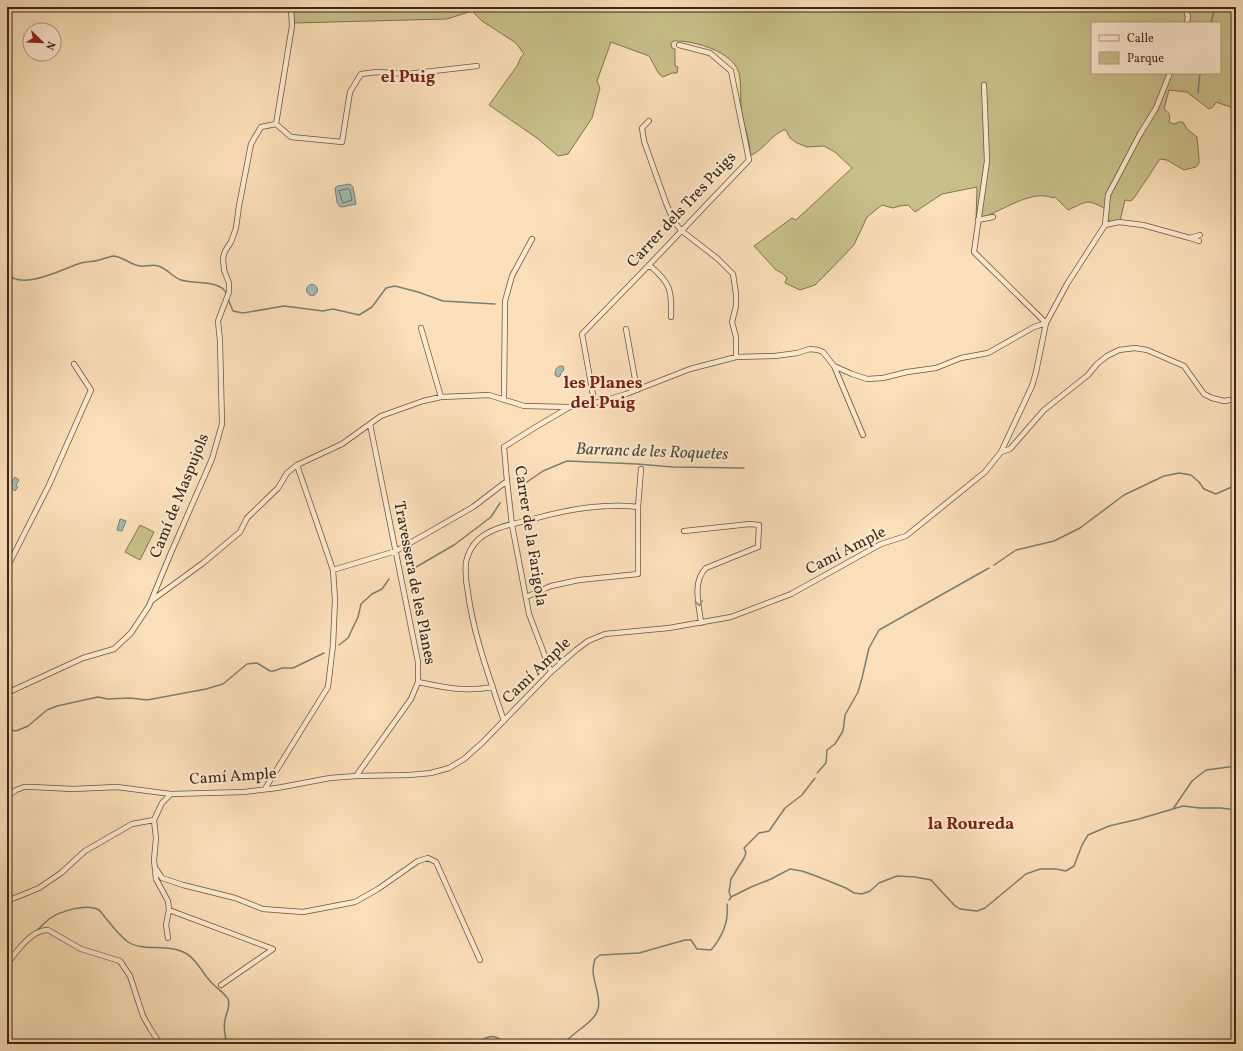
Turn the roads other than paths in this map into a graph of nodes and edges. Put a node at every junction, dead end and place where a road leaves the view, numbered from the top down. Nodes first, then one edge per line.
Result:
1 (291, 7) edge
2 (1185, 7) edge
3 (1187, 22) edge
4 (679, 45) dead end
5 (477, 66) dead end
6 (1170, 74) edge
7 (984, 85) dead end
8 (649, 121) dead end
9 (276, 124) junction
10 (993, 217) dead end
11 (978, 220) junction
12 (1105, 224) junction
13 (682, 231) junction
14 (1200, 235) dead end
15 (1190, 238) junction
16 (532, 240) dead end
17 (1199, 241) dead end
18 (649, 265) junction
19 (671, 317) dead end
20 (1046, 323) junction
21 (421, 328) dead end
22 (626, 329) dead end
23 (736, 357) junction
24 (74, 364) dead end
25 (834, 366) junction
26 (637, 390) junction
27 (441, 397) junction
28 (504, 399) junction
29 (1236, 399) edge
30 (588, 404) junction
31 (569, 407) junction
32 (370, 424) junction
33 (863, 435) dead end
34 (1001, 452) junction
35 (297, 466) junction
36 (641, 469) dead end
37 (507, 481) junction
38 (638, 507) junction
39 (512, 525) junction
40 (684, 531) dead end
41 (396, 551) junction
42 (7, 564) edge
43 (333, 570) junction
44 (526, 596) junction
45 (151, 601) junction
46 (701, 623) junction
47 (551, 672) junction
48 (418, 682) junction
49 (493, 687) junction
50 (7, 693) edge
51 (504, 722) junction
52 (356, 776) junction
53 (266, 787) dead end
54 (171, 794) junction
55 (7, 797) edge
56 (154, 820) junction
57 (155, 867) junction
58 (7, 901) edge
59 (169, 910) junction
60 (168, 938) dead end
61 (480, 960) dead end
62 (7, 964) edge
63 (220, 986) dead end
64 (160, 1044) edge

1 - 9 street
2 - 3 street
4 - 13 street, Carrer dels Tres Puigs
5 - 9 street
6 - 12 street
7 - 11 street
8 - 13 street
9 - 45 street, Camí de Maspujols
10 - 11 street
11 - 20 street
12 - 15 street
12 - 20 street, Camí Ample
13 - 18 street, Carrer dels Tres Puigs
13 - 23 street
14 - 15 street
15 - 17 street
16 - 28 street
18 - 19 street
18 - 30 street, Carrer dels Tres Puigs
20 - 25 street
20 - 34 street, Camí Ample
21 - 27 street
22 - 26 street
23 - 25 street
23 - 26 street
24 - 42 street
25 - 33 street
26 - 30 street
27 - 28 street
27 - 32 street
28 - 31 street
29 - 34 street
30 - 31 street
31 - 37 street, Carrer de la Farigola
32 - 35 street
32 - 41 street, Travessera de les Planes
34 - 46 street, Camí Ample
35 - 43 street
35 - 45 street
36 - 38 street
37 - 39 street, Carrer de la Farigola
37 - 41 street
38 - 39 street
38 - 44 street
39 - 44 street, Carrer de la Farigola
39 - 49 street
40 -> 46 street
41 - 43 street
41 - 48 street, Travessera de les Planes
43 - 53 street
44 - 47 street, Carrer de la Farigola
45 - 50 street, Camí de Maspujols
46 - 47 street, Camí Ample
47 - 51 street, Camí Ample
48 - 49 street
48 - 52 street, Travessera de les Planes
49 - 51 street
51 - 52 street, Camí Ample
52 - 54 street, Camí Ample
54 - 55 street
54 - 56 street, Camí Ample
56 - 57 street
56 - 58 street
57 - 59 street
57 - 61 street
59 - 60 street
59 - 63 street
62 - 64 street

